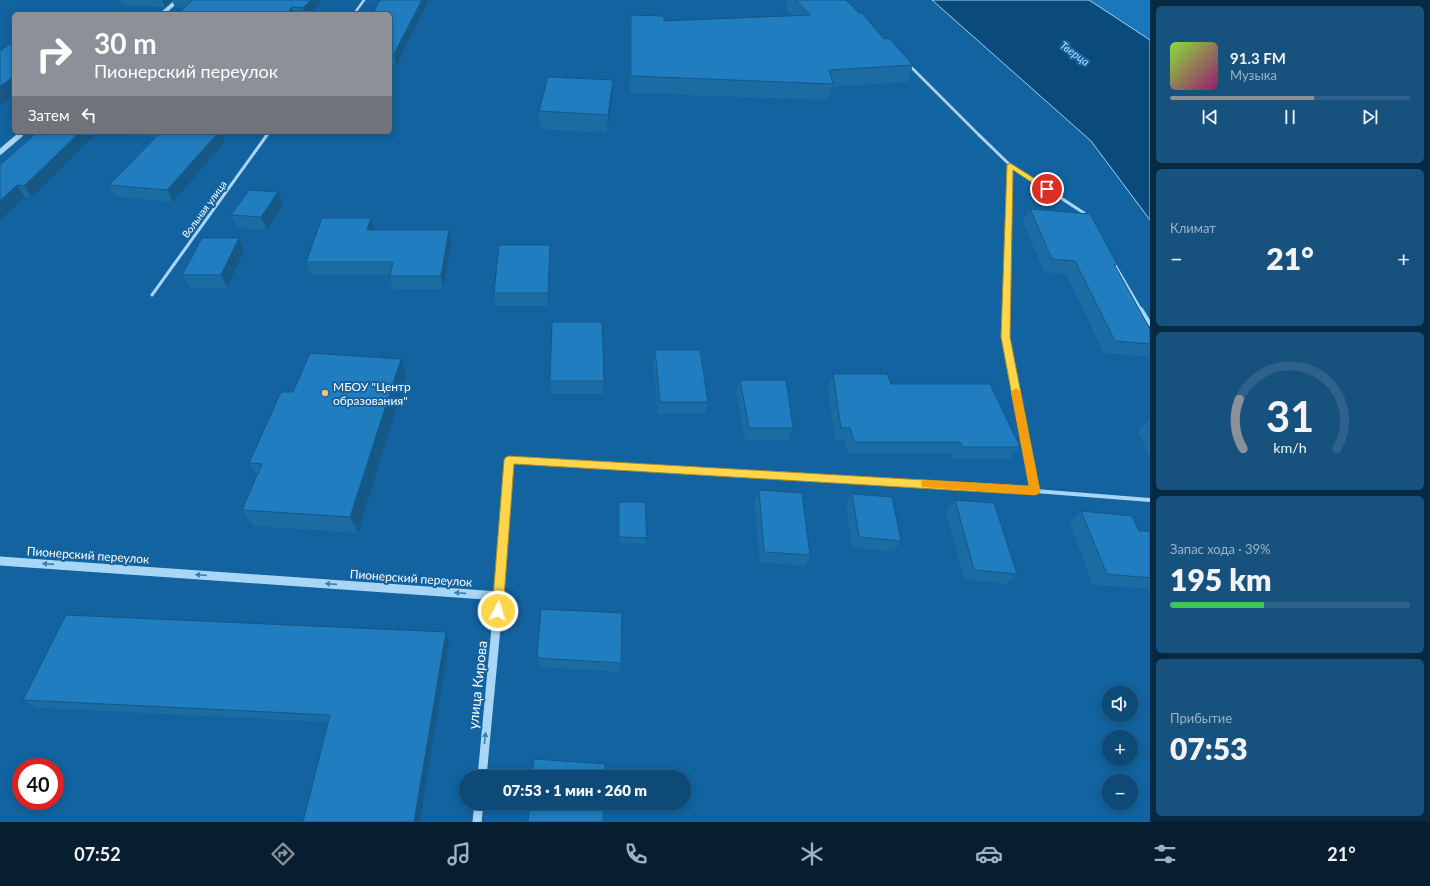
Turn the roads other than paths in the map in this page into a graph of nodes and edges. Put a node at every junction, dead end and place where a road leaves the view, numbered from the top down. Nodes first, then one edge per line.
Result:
1 (178, 0) edge
2 (364, 0) edge
3 (164, 12) edge
4 (355, 12) edge
5 (904, 60) edge
6 (21, 134) edge
7 (269, 134) edge
8 (0, 152) edge
9 (1010, 165) junction
10 (1088, 220) edge
11 (1111, 259) edge
12 (152, 295) dead end
13 (1150, 324) edge
14 (1035, 491) junction
15 (1150, 500) edge
16 (0, 561) edge
17 (499, 596) junction
18 (483, 770) edge
19 (478, 810) edge
20 (477, 822) edge

1 - 3 street
2 - 4 street
5 - 9 street
6 - 8 street
7 - 12 street, Вольная улица
9 - 10 street
9 - 14 street
11 - 13 street
14 - 15 street
14 - 17 street
17 -> 16 street, Пионерский переулок
18 -> 17 street, улица Кирова
19 - 20 street

